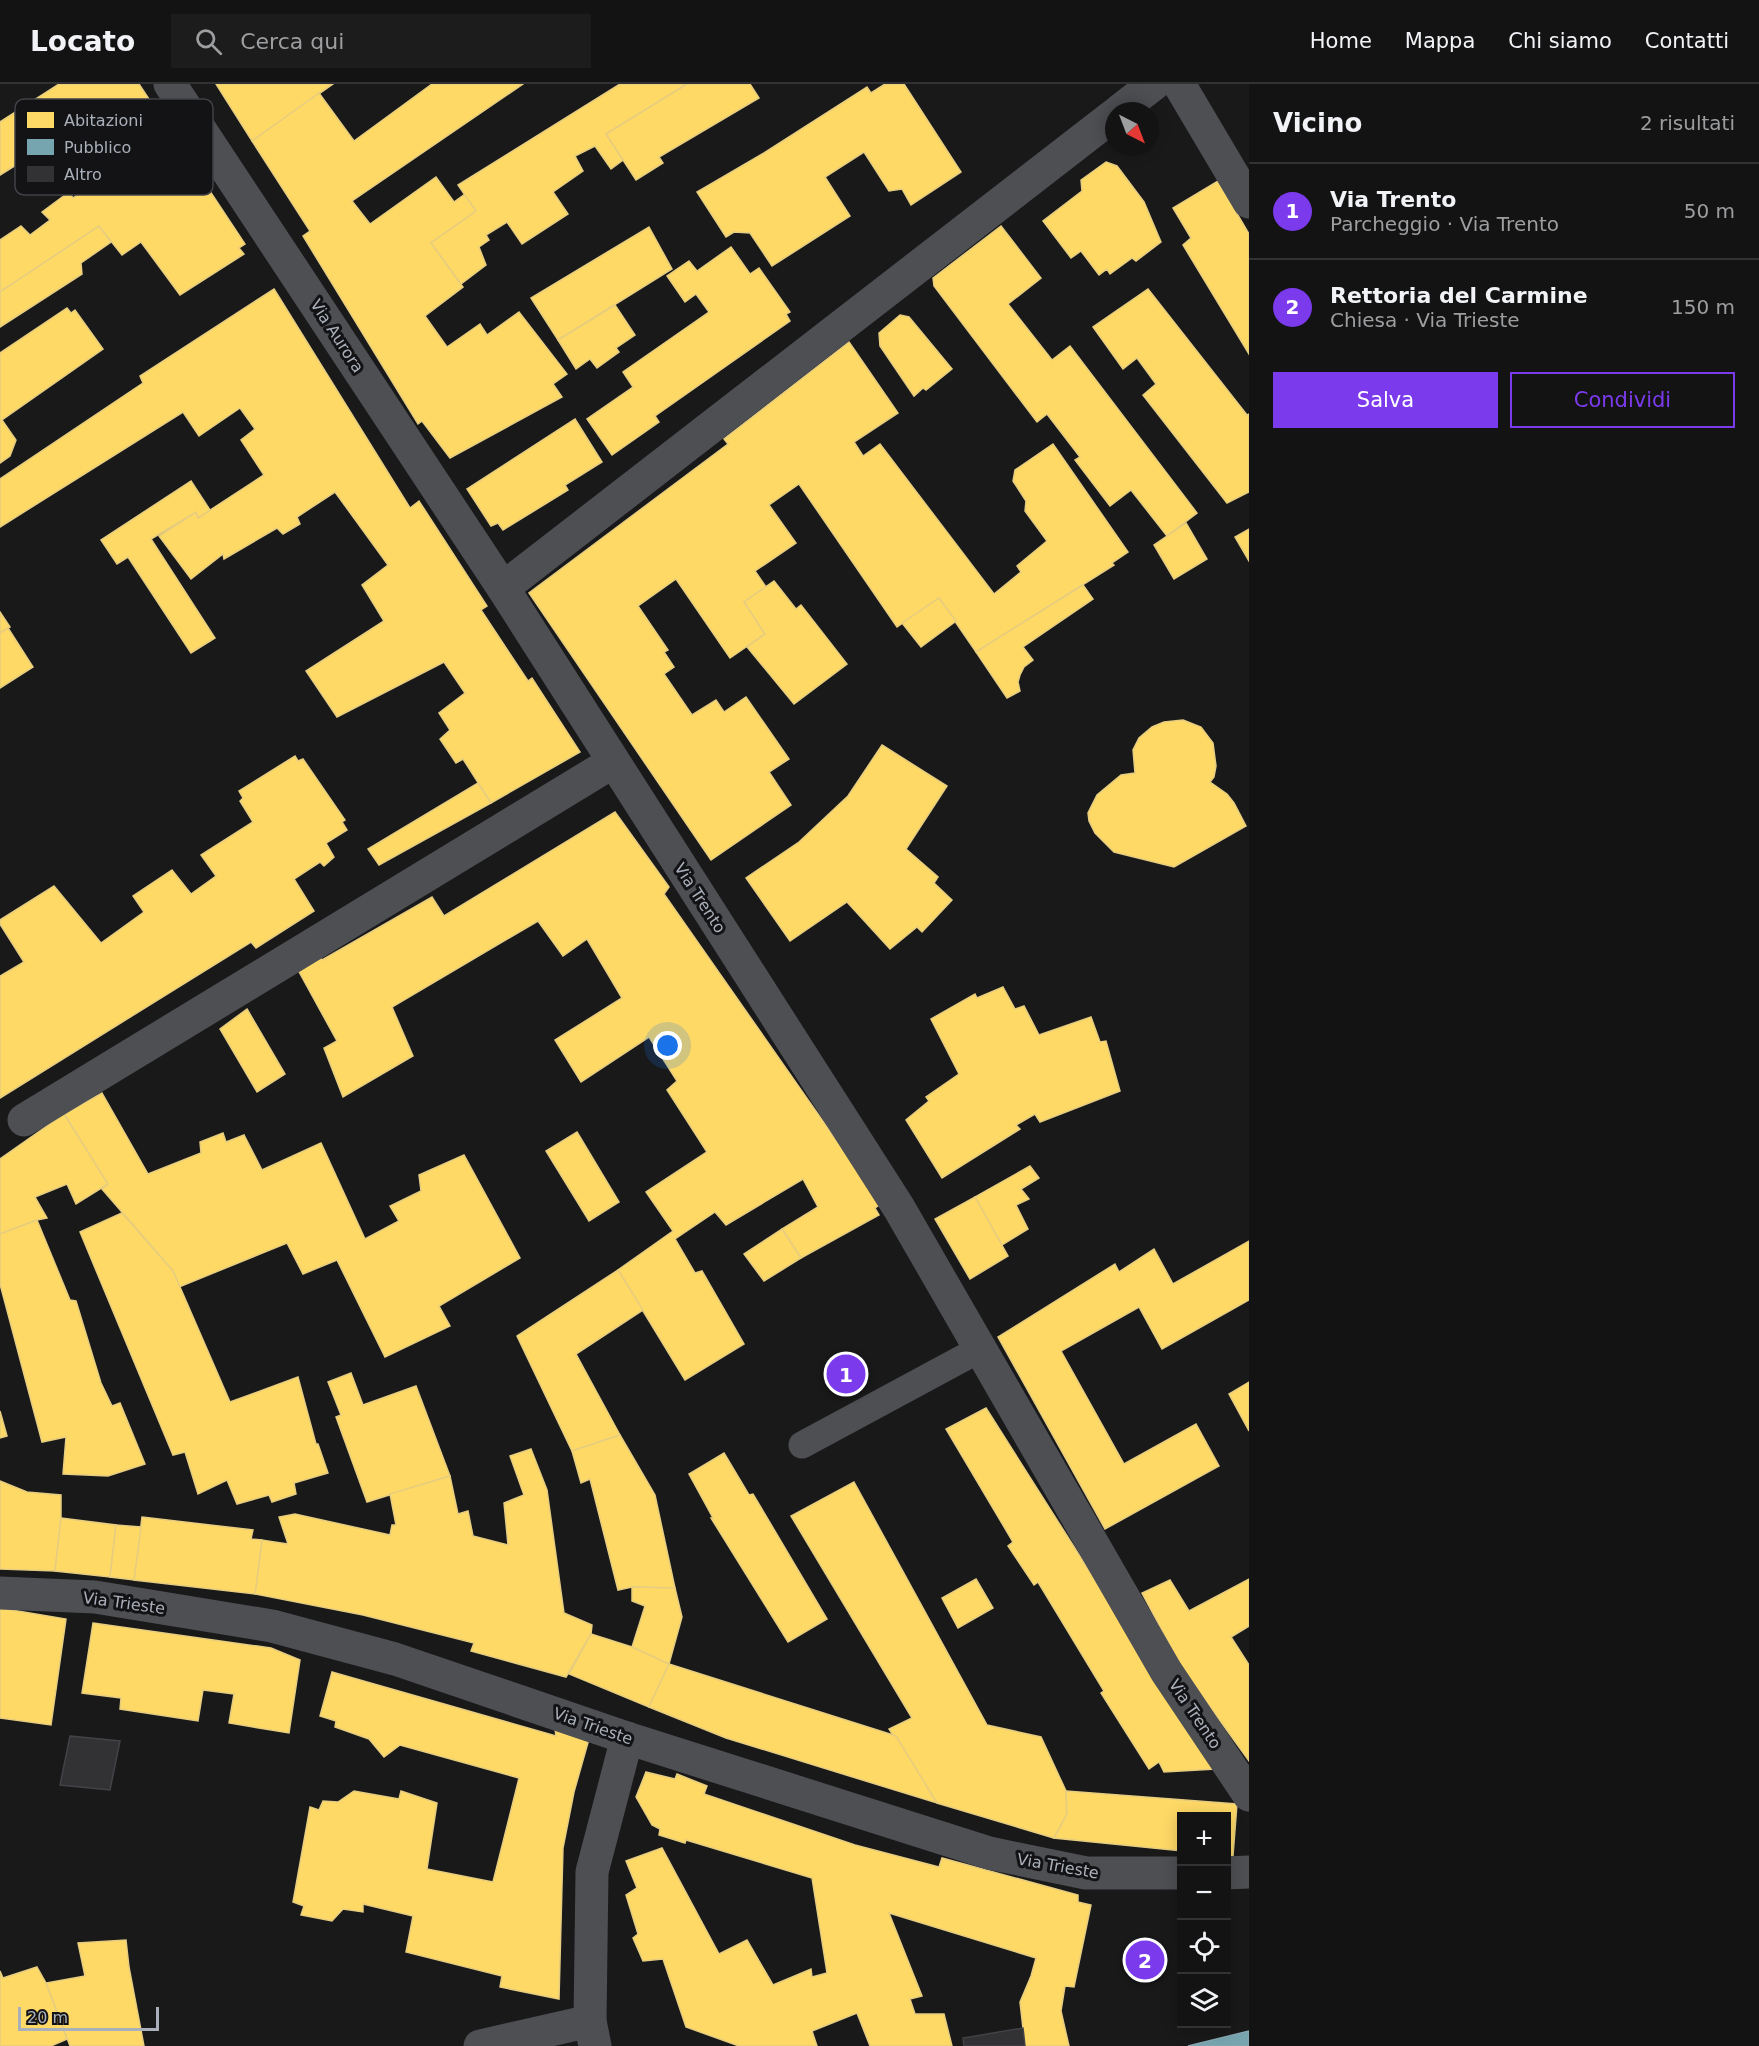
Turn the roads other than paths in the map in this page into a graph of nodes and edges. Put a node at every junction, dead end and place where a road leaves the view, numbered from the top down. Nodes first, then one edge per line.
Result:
1 (170, 84) edge
2 (1154, 84) edge
3 (1179, 84) edge
4 (180, 99) edge
5 (1131, 102) edge
6 (1105, 122) edge
7 (213, 149) edge
8 (1249, 202) edge
9 (503, 588) junction
10 (613, 762) junction
11 (24, 1120) dead end
12 (980, 1348) junction
13 (802, 1445) dead end
14 (0, 1593) edge
15 (627, 1738) junction
16 (1249, 1795) edge
17 (1249, 1872) edge
18 (1177, 1873) edge
19 (1231, 1873) edge
20 (592, 2034) edge
21 (480, 2046) edge

1 - 4 street, Via Aurora
2 - 5 street
3 - 8 street
6 - 9 street
7 - 9 street, Via Aurora
9 - 10 street, Via Trento
10 - 11 street
10 - 12 street, Via Trento
12 - 13 lane
12 - 16 street, Via Trento
14 - 15 street, Via Trieste
15 - 18 street, Via Trieste
15 - 20 street
17 - 19 street
20 - 21 street

